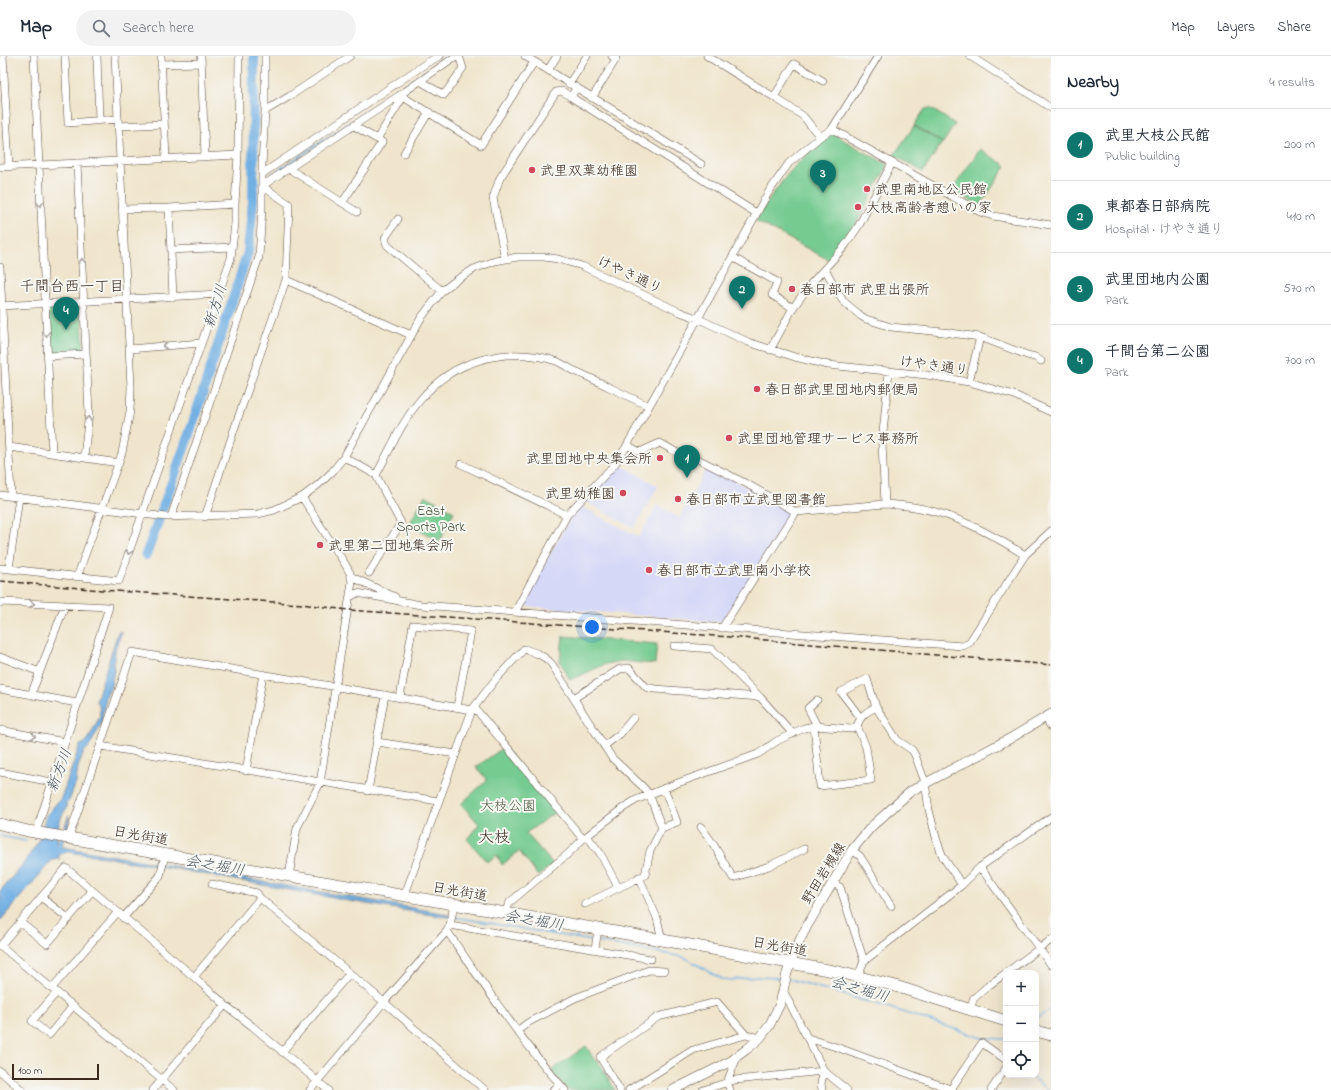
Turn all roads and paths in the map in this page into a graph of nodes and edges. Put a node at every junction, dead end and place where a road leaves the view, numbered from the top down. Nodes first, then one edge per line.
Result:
1 (3, 56) edge
2 (34, 56) edge
3 (65, 56) edge
4 (97, 56) edge
5 (115, 56) edge
6 (161, 56) edge
7 (239, 56) edge
8 (266, 56) edge
9 (350, 56) edge
10 (440, 56) edge
11 (458, 56) edge
12 (525, 56) edge
13 (557, 56) edge
14 (587, 56) edge
15 (612, 56) edge
16 (707, 56) edge
17 (878, 56) edge
18 (970, 56) edge
19 (201, 60) edge
20 (534, 62) junction
21 (161, 64) junction
22 (548, 70) junction
23 (420, 81) junction
24 (823, 81) dead end
25 (569, 84) junction
26 (576, 88) junction
27 (402, 96) junction
28 (571, 96) junction
29 (774, 97) junction
30 (592, 98) junction
31 (1051, 108) edge
32 (266, 111) junction
33 (429, 112) junction
34 (99, 121) junction
35 (118, 122) junction
36 (164, 124) junction
37 (354, 126) junction
38 (832, 129) junction
39 (820, 137) junction
40 (377, 139) junction
41 (404, 153) dead end
42 (238, 155) junction
43 (205, 156) junction
44 (166, 158) junction
45 (120, 161) junction
46 (77, 163) junction
47 (892, 163) junction
48 (700, 164) dead end
49 (38, 165) junction
50 (9, 166) junction
51 (0, 167) edge
52 (288, 168) junction
53 (262, 174) junction
54 (262, 186) junction
55 (342, 203) junction
56 (235, 204) junction
57 (169, 208) junction
58 (122, 209) junction
59 (357, 212) dead end
60 (756, 214) junction
61 (398, 219) dead end
62 (1051, 224) edge
63 (232, 247) junction
64 (171, 250) junction
65 (732, 257) junction
66 (505, 259) junction
67 (0, 267) edge
68 (825, 269) junction
69 (286, 280) junction
70 (442, 291) junction
71 (219, 294) junction
72 (173, 297) junction
73 (127, 298) junction
74 (84, 301) junction
75 (44, 303) junction
76 (1, 306) edge
77 (793, 308) junction
78 (698, 318) junction
79 (411, 335) junction
80 (980, 337) junction
81 (201, 343) junction
82 (129, 349) junction
83 (770, 350) junction
84 (86, 354) junction
85 (47, 356) junction
86 (1041, 361) dead end
87 (889, 371) junction
88 (969, 382) junction
89 (649, 406) junction
90 (1051, 412) edge
91 (627, 444) junction
92 (9, 447) junction
93 (52, 453) junction
94 (84, 457) junction
95 (344, 457) junction
96 (119, 463) junction
97 (461, 464) dead end
98 (376, 475) junction
99 (0, 495) edge
100 (15, 497) junction
101 (302, 497) junction
102 (885, 504) junction
103 (102, 509) junction
104 (796, 512) junction
105 (141, 515) junction
106 (567, 515) junction
107 (205, 516) junction
108 (168, 517) junction
109 (1051, 531) edge
110 (1025, 555) junction
111 (0, 568) edge
112 (9, 569) junction
113 (369, 573) dead end
114 (77, 576) junction
115 (352, 577) junction
116 (350, 597) junction
117 (406, 602) junction
118 (0, 603) edge
119 (65, 605) junction
120 (515, 612) junction
121 (722, 628) junction
122 (674, 646) dead end
123 (0, 657) edge
124 (40, 672) junction
125 (263, 674) junction
126 (336, 686) junction
127 (0, 689) edge
128 (31, 695) junction
129 (385, 695) junction
130 (400, 697) junction
131 (760, 697) junction
132 (574, 698) junction
133 (818, 700) dead end
134 (78, 703) junction
135 (457, 707) junction
136 (876, 707) junction
137 (473, 708) junction
138 (1048, 716) edge
139 (860, 717) junction
140 (633, 718) dead end
141 (815, 726) junction
142 (857, 726) junction
143 (1051, 727) edge
144 (0, 730) edge
145 (793, 734) junction
146 (66, 742) junction
147 (377, 742) junction
148 (100, 746) junction
149 (604, 746) junction
150 (456, 754) junction
151 (246, 771) junction
152 (0, 772) edge
153 (52, 782) junction
154 (925, 782) junction
155 (320, 783) junction
156 (664, 788) junction
157 (368, 791) junction
158 (649, 794) junction
159 (438, 802) junction
160 (1051, 817) edge
161 (0, 824) edge
162 (701, 827) dead end
163 (662, 828) junction
164 (37, 832) junction
165 (68, 837) junction
166 (585, 837) junction
167 (804, 849) dead end
168 (852, 850) junction
169 (164, 859) junction
170 (980, 868) junction
171 (289, 876) junction
172 (639, 877) junction
173 (833, 882) junction
174 (212, 884) dead end
175 (962, 885) junction
176 (618, 887) junction
177 (92, 891) junction
178 (404, 896) junction
179 (42, 897) junction
180 (260, 898) junction
181 (585, 904) dead end
182 (891, 906) dead end
183 (454, 909) junction
184 (117, 913) junction
185 (504, 914) junction
186 (69, 918) junction
187 (123, 918) junction
188 (20, 922) junction
189 (449, 926) junction
190 (597, 933) junction
191 (662, 940) junction
192 (1051, 940) edge
193 (0, 946) edge
194 (595, 948) junction
195 (1039, 949) junction
196 (651, 958) dead end
197 (864, 961) junction
198 (791, 964) junction
199 (1051, 964) edge
200 (664, 971) dead end
201 (349, 974) junction
202 (858, 976) junction
203 (194, 977) junction
204 (786, 984) junction
205 (54, 990) junction
206 (384, 1002) junction
207 (225, 1005) junction
208 (73, 1006) junction
209 (971, 1009) junction
210 (1003, 1020) edge
211 (517, 1031) junction
212 (1039, 1032) edge
213 (746, 1034) junction
214 (1051, 1035) edge
215 (760, 1038) junction
216 (808, 1038) junction
217 (282, 1052) junction
218 (738, 1055) junction
219 (1003, 1058) edge
220 (824, 1071) junction
221 (1003, 1072) edge
222 (1, 1075) edge
223 (162, 1080) junction
224 (317, 1081) junction
225 (727, 1082) junction
226 (562, 1087) edge
227 (22, 1090) edge
228 (153, 1090) edge
229 (174, 1090) edge
230 (310, 1090) edge
231 (328, 1090) edge
232 (485, 1090) edge
233 (553, 1090) edge
234 (620, 1090) edge
235 (629, 1090) edge
236 (673, 1090) edge
237 (703, 1090) edge
238 (730, 1090) edge
239 (822, 1090) edge
240 (847, 1090) edge
241 (952, 1090) edge
242 (991, 1090) edge

1 - 50 street
2 - 49 street
3 - 34 street
4 - 34 street
5 - 35 street
6 - 21 street
7 - 42 street
8 - 32 street
9 - 32 street
10 - 53 street
11 - 23 street
11 - 23 street
12 - 20 street
13 - 22 street
14 - 25 street
15 - 30 street
16 - 29 street
17 - 38 street
18 - 31 street
19 - 21 street
19 - 43 street
20 - 22 street
20 - 33 street
21 - 36 street
22 - 25 street
23 - 27 street
24 - 29 street
25 - 26 street
26 - 28 street
26 - 30 street
27 - 33 street
27 - 37 street
27 - 40 street
28 - 60 street
28 - 66 street
29 - 39 street
30 - 48 street
32 - 53 street
33 - 41 street
34 - 35 street
35 - 36 street
35 - 45 street
36 - 44 street
37 - 40 street
37 - 52 street
38 - 39 street
38 - 47 street
39 - 60 street
40 - 55 street
42 - 43 street
42 - 56 street
43 - 44 street
44 - 45 street
45 - 46 street
45 - 58 street
46 - 49 street
74 -> 46 street
47 - 62 street
47 - 68 street
49 - 50 street
49 -> 75 street
50 - 51 street
52 - 54 street
52 - 55 street
53 - 54 street
54 - 69 street
54 - 108 street
55 - 59 street
56 - 57 street
56 - 63 street
57 - 58 street
57 - 64 street
58 - 73 street
60 - 65 street
61 - 70 street
63 - 64 street
63 - 71 street
64 - 72 street
65 - 77 street
65 - 78 street
66 - 70 street, けやき通り
66 - 78 street, けやき通り
67 - 76 street
68 - 77 street
68 - 80 street
69 - 79 street
69 - 107 street
70 - 79 street, けやき通り
71 - 72 street
71 - 81 street
72 - 73 street
73 - 74 street
73 - 82 street
74 - 75 street
74 - 84 street
75 - 76 street
75 -> 85 street
76 - 92 street
77 - 83 street
78 - 83 street, けやき通り
78 - 89 street
79 - 95 street, けやき通り
80 - 86 street
80 - 88 street
81 -> 82 street
81 - 105 street
82 - 96 street
83 - 87 street, けやき通り
84 - 85 street
94 -> 84 street
85 - 93 street
87 - 88 street, けやき通り
87 - 102 street
88 - 90 street, けやき通り
89 - 91 street
89 - 98 street
91 - 104 street
91 - 106 street
92 - 93 street
92 - 100 street
93 - 94 street
94 - 96 street
95 - 98 street
95 - 101 street, けやき通り
96 - 103 street
97 - 106 street
98 - 113 street
99 - 100 street, けやき通り
100 - 103 street, けやき通り
100 - 112 street
101 - 107 street, けやき通り
101 - 115 street
102 - 104 street
102 - 110 street
103 - 105 street, けやき通り
103 - 114 street
104 - 121 street
105 - 108 street, けやき通り
105 -> 114 street
106 - 120 street
107 - 108 street, けやき通り
109 - 110 street
110 - 121 street
111 - 112 street
112 - 114 street
115 - 116 street
115 - 117 street
116 - 117 street
116 - 126 street
117 - 120 street
118 -> 119 street
119 - 124 street
119 - 134 street
120 - 121 street
122 - 131 street
123 - 124 street
124 - 128 street
125 - 126 street
125 - 148 street
125 - 151 street
126 - 129 street
126 - 155 street
127 - 128 street
128 - 134 street
129 - 130 street
129 - 147 street
130 - 135 street
130 - 135 street
131 - 132 street
131 - 145 street
132 - 137 street
132 - 149 street
133 - 141 street
134 - 146 street
135 - 137 street
136 - 139 street
136 - 139 street
136 - 154 street
137 - 150 street
137 - 166 street
138 - 143 street
138 - 154 main road, 野田岩槻線
139 - 142 street
140 - 149 street
141 - 142 street
141 - 142 street
141 - 145 street
144 -> 146 street
145 - 156 street
146 - 153 street
147 - 150 street
147 - 157 street
148 - 151 street
148 - 165 street
149 - 158 street
150 - 159 street
151 - 155 street
152 - 153 street
153 - 164 street
154 - 168 main road, 野田岩槻線
154 - 175 street
155 - 157 street
155 - 171 street
156 - 158 street
156 - 163 street
157 - 159 street
158 - 163 street
158 - 166 street
159 - 178 street
160 - 170 street
161 - 164 highway, 日光街道
162 - 167 street
163 - 172 street
164 - 165 highway, 日光街道
165 - 169 highway, 日光街道
166 - 176 street
166 - 185 street
168 - 173 main road, 野田岩槻線
168 - 182 street
169 - 171 highway, 日光街道
169 - 187 street
170 - 175 street
170 - 195 street
171 - 178 highway, 日光街道
172 - 176 street
172 - 191 street
173 - 197 street
173 - 198 main road, 野田岩槻線
174 - 180 street
175 - 197 street
176 - 181 street
177 - 179 street
177 - 184 street
177 - 186 street
178 - 183 highway, 日光街道
179 - 186 street
179 - 188 street
180 - 201 street
180 - 203 street
183 - 185 highway, 日光街道
183 - 189 street
184 - 187 street
184 - 205 street
185 - 190 highway, 日光街道
186 - 188 street
187 - 203 street
188 - 193 street
189 - 194 street
189 - 206 street
189 - 211 street
190 - 191 highway, 日光街道
190 - 194 street
191 - 198 highway, 日光街道
192 - 195 street
193 - 205 street
194 - 196 street
195 - 199 street
195 - 209 street
197 - 202 street
198 - 202 highway, 日光街道
198 - 204 main road, 野田岩槻線
200 - 211 street
201 - 206 street
201 - 217 street
202 - 209 highway, 日光街道
203 - 207 street
204 - 215 main road, 野田岩槻線
204 - 216 street
205 - 208 street
205 - 208 street
206 - 224 street
206 - 232 street
207 - 217 street
207 - 223 street
208 - 223 street
209 - 210 highway, 日光街道
211 - 226 street
212 - 214 highway
213 - 215 street
213 - 234 street
213 - 235 street
215 - 218 main road, 野田岩槻線
216 - 220 street
216 - 241 street
217 - 224 street
218 - 225 street
218 - 236 main road, 野田岩槻線
219 - 241 street
220 - 225 street
220 - 239 street
220 - 240 street
221 - 242 street
222 - 227 street
223 - 228 street
223 - 229 street
224 - 230 street
224 - 231 street
225 - 237 street
225 - 238 street
226 - 233 street

